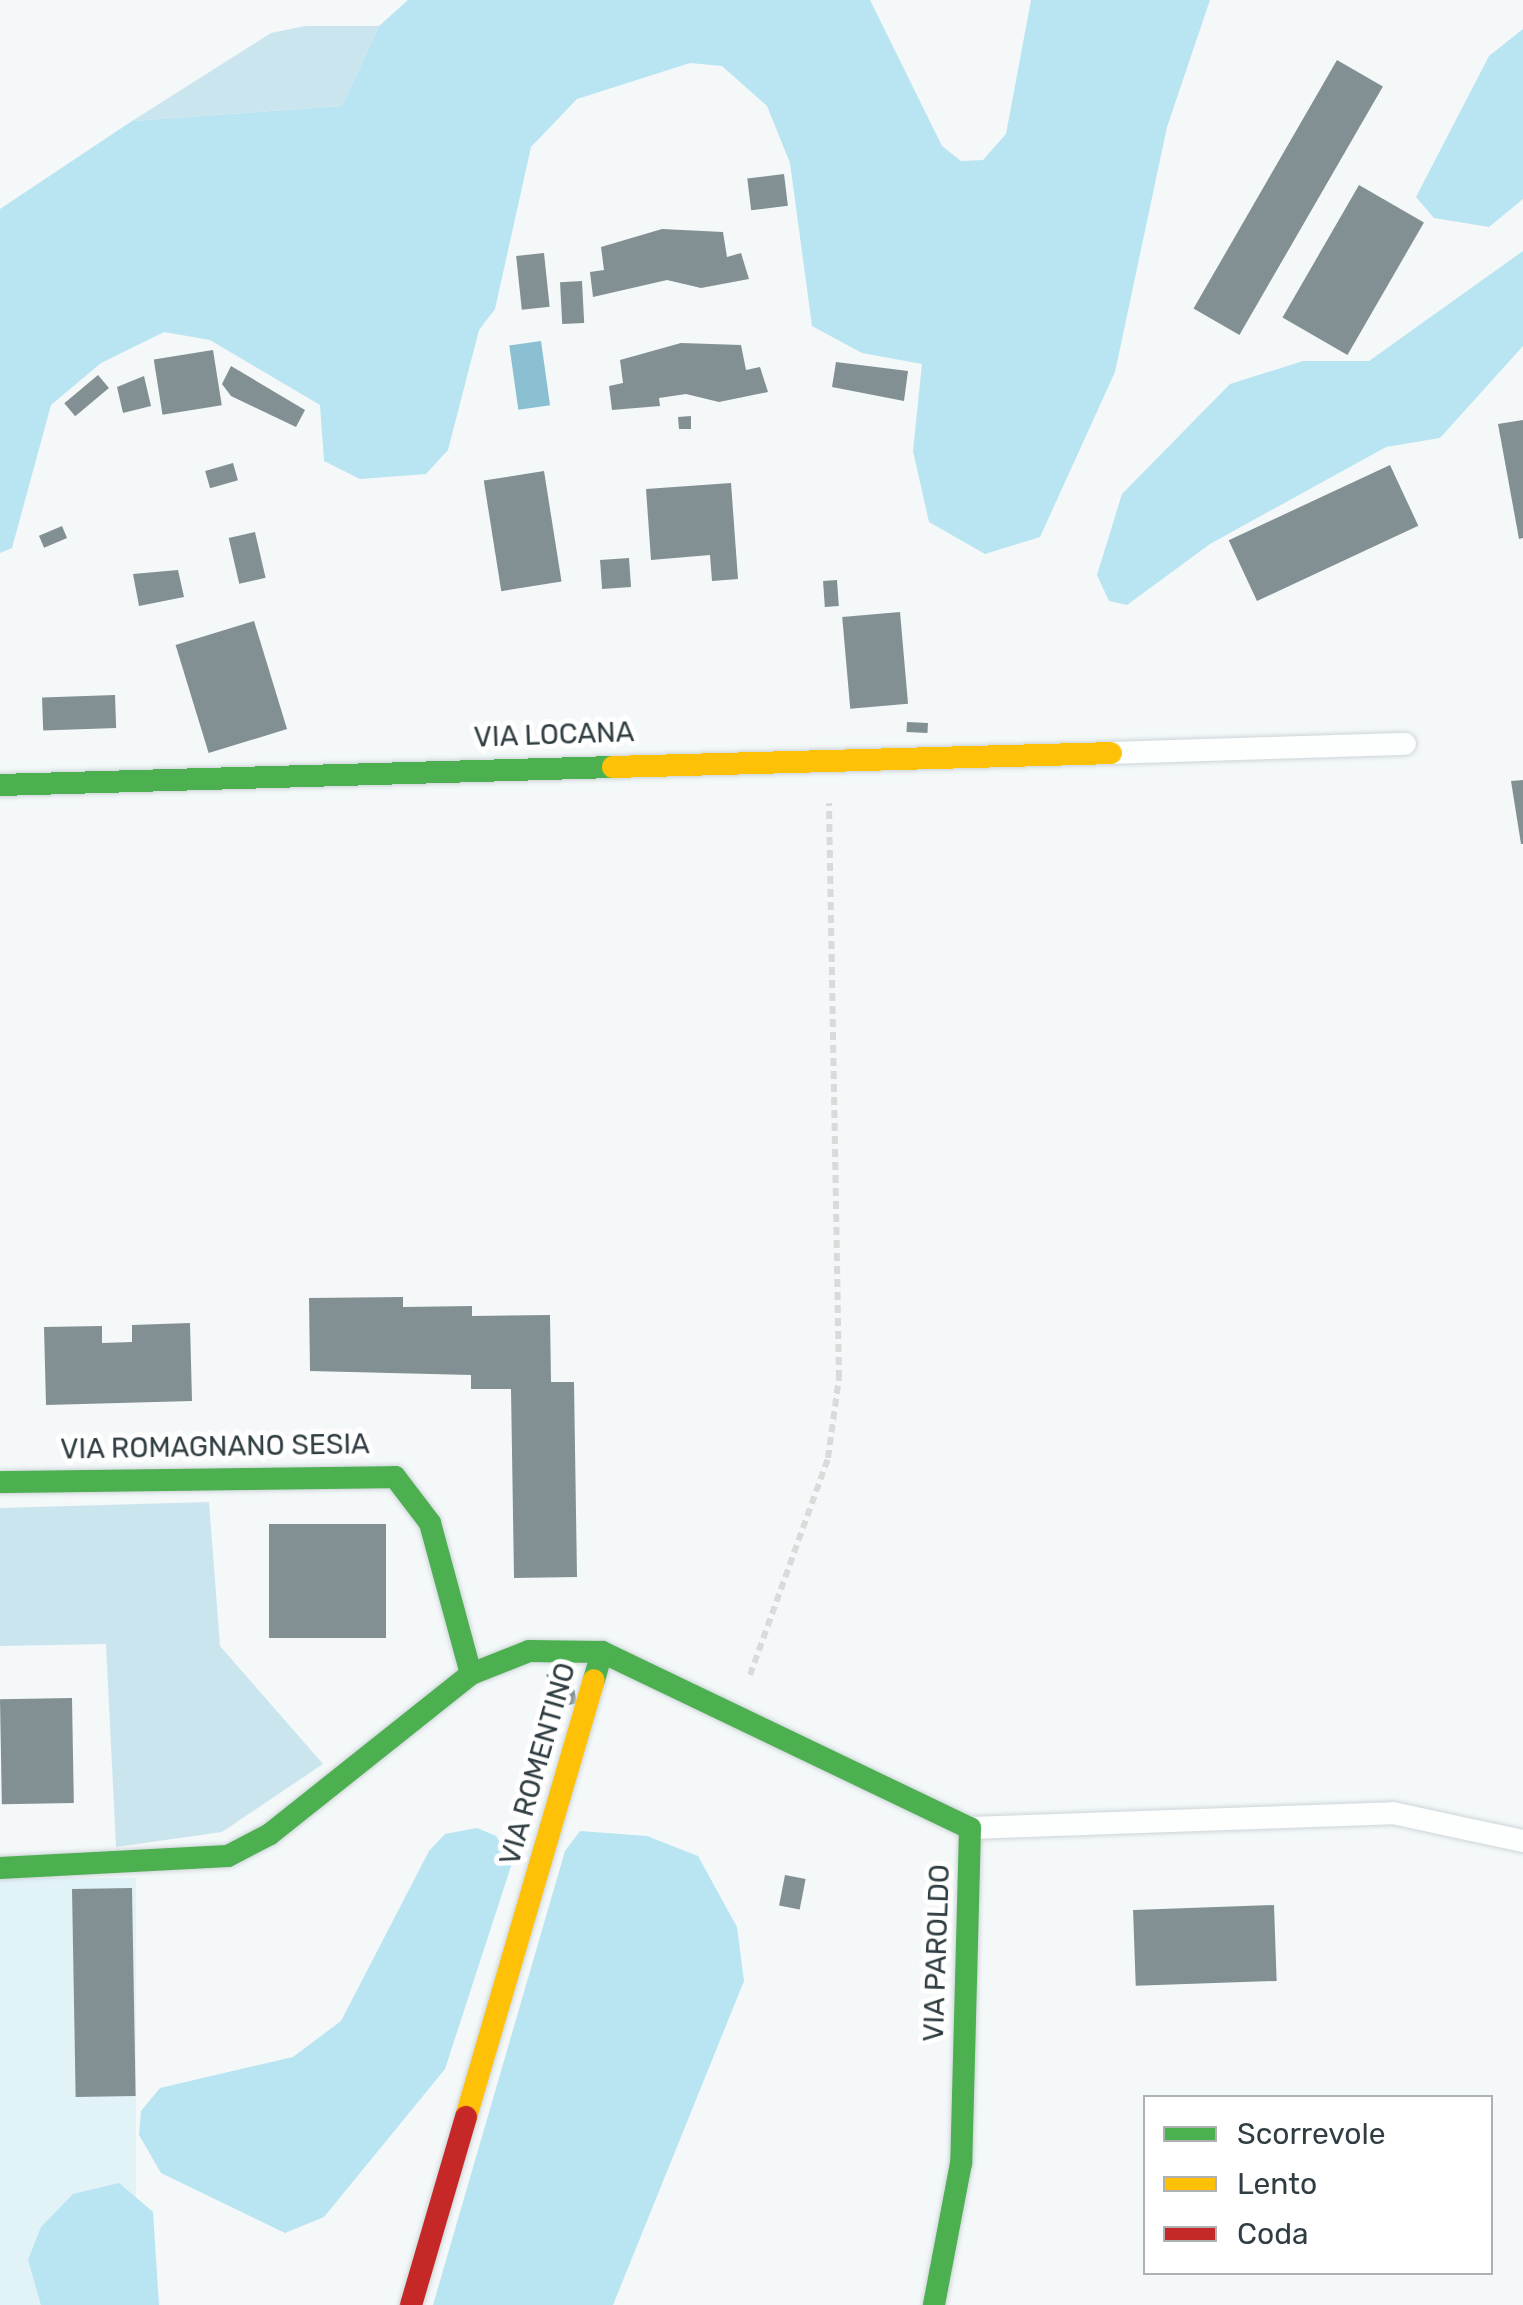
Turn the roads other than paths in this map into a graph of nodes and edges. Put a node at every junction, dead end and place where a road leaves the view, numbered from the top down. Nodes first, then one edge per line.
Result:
1 (1404, 744) dead end
2 (1112, 753) joint
3 (0, 784) edge
4 (0, 1482) edge
5 (602, 1652) junction
6 (471, 1674) junction
7 (970, 1828) junction
8 (1523, 1840) edge
9 (0, 1868) edge
10 (410, 2305) edge
11 (934, 2305) edge

1 - 2 lane
2 - 3 street, VIA LOCANA
4 - 6 street, VIA ROMAGNANO SESIA
5 - 6 street, VIA ROMENTINO
5 - 7 street, VIA PAROLDO
5 - 10 street, VIA ROMENTINO
6 - 9 street, VIA ROMENTINO
7 - 8 lane
7 - 11 street, VIA PAROLDO

